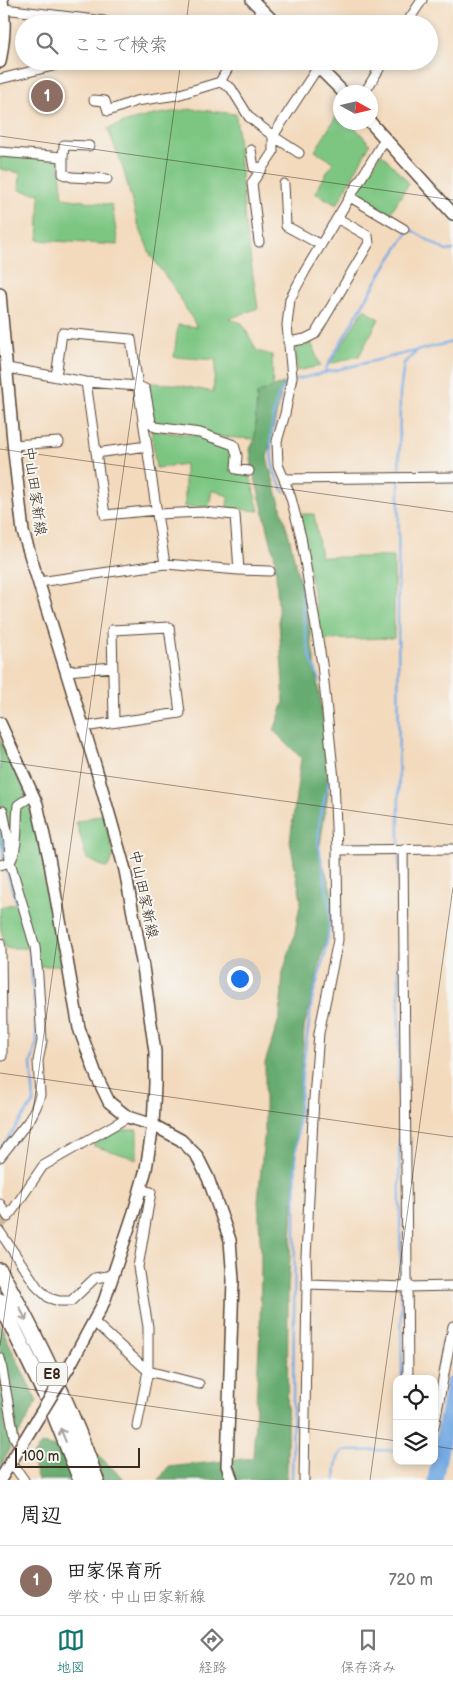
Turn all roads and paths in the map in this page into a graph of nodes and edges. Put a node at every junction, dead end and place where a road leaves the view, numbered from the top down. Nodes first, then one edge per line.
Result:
1 (252, 0) edge
2 (422, 0) edge
3 (3, 4) edge
4 (264, 4) edge
5 (68, 15) edge
6 (271, 15) edge
7 (412, 15) edge
8 (0, 62) edge
9 (37, 70) edge
10 (227, 70) edge
11 (311, 70) edge
12 (321, 70) edge
13 (378, 70) edge
14 (0, 79) edge
15 (220, 82) junction
16 (335, 85) edge
17 (369, 85) edge
18 (94, 100) dead end
19 (377, 130) edge
20 (272, 136) junction
21 (384, 139) junction
22 (89, 146) dead end
23 (251, 150) dead end
24 (0, 152) edge
25 (299, 153) dead end
26 (64, 156) junction
27 (263, 167) junction
28 (107, 179) dead end
29 (284, 184) dead end
30 (350, 197) junction
31 (453, 214) edge
32 (337, 218) junction
33 (404, 229) dead end
34 (259, 242) dead end
35 (321, 245) junction
36 (0, 294) edge
37 (288, 342) junction
38 (7, 368) junction
39 (56, 376) junction
40 (86, 382) junction
41 (138, 386) junction
42 (59, 442) dead end
43 (13, 445) junction
44 (147, 446) junction
45 (96, 453) junction
46 (249, 471) dead end
47 (453, 477) edge
48 (284, 479) junction
49 (157, 512) junction
50 (165, 564) junction
51 (239, 570) junction
52 (270, 571) dead end
53 (38, 582) junction
54 (113, 667) junction
55 (66, 671) junction
56 (114, 721) junction
57 (0, 723) edge
58 (83, 727) junction
59 (33, 795) junction
60 (3, 811) dead end
61 (403, 849) junction
62 (453, 849) edge
63 (337, 850) junction
64 (10, 862) junction
65 (0, 865) edge
66 (0, 943) edge
67 (1, 978) edge
68 (1, 1032) edge
69 (2, 1056) dead end
70 (128, 1117) junction
71 (153, 1125) junction
72 (0, 1157) edge
73 (140, 1189) junction
74 (0, 1204) edge
75 (0, 1232) edge
76 (0, 1271) edge
77 (114, 1275) junction
78 (307, 1284) junction
79 (453, 1286) edge
80 (407, 1287) junction
81 (0, 1301) edge
82 (94, 1322) junction
83 (453, 1326) edge
84 (0, 1358) edge
85 (148, 1371) junction
86 (408, 1375) edge
87 (199, 1384) dead end
88 (435, 1420) edge
89 (137, 1426) dead end
90 (20, 1448) junction
91 (11, 1462) junction
92 (0, 1480) edge
93 (24, 1480) edge
94 (81, 1480) edge
95 (96, 1480) edge
96 (232, 1480) edge
97 (304, 1480) edge

1 - 4 main road
2 - 7 street
3 - 5 street
3 - 8 main road
4 - 6 main road
9 - 14 street
10 - 15 street
11 - 20 street
12 - 16 main road
13 - 17 street
15 - 18 street
15 - 20 street
19 - 21 main road
20 - 25 street
20 - 27 street
21 - 30 street
21 - 31 main road
22 - 26 street
23 - 27 street
24 - 26 street
26 - 28 street
27 - 34 street
29 - 35 street
30 - 32 street
30 - 33 street
32 - 35 street
32 - 37 street
35 - 37 street
36 - 38 main road, 中山田家新線
37 - 48 street
38 - 39 street
38 - 43 main road, 中山田家新線
39 - 40 street
39 - 41 street
40 - 41 street
40 - 45 street
41 - 44 street
41 - 46 street
42 - 43 street
43 - 53 main road, 中山田家新線
44 - 45 street
44 - 49 street
45 - 49 street
47 - 48 street
48 - 63 street
49 - 50 street
49 - 51 street
50 - 51 street
50 - 53 street
51 - 52 street
53 - 55 main road, 中山田家新線
54 - 55 street
54 - 56 street
54 - 56 street
55 - 58 main road, 中山田家新線
56 - 58 street
57 - 59 main road
58 - 71 main road, 中山田家新線
59 - 64 street
59 - 70 main road
60 - 64 street
61 - 62 street
61 - 63 street
61 - 80 street
63 - 78 street
64 - 65 street
64 - 72 street
66 - 67 street
67 - 68 street
68 - 69 street
70 - 71 main road
70 - 74 street
71 - 73 main road, 中山田家新線
71 - 96 main road
73 - 77 main road, 中山田家新線
73 - 85 street
75 - 77 street
76 -> 95 highway, E8
77 - 82 main road, 中山田家新線
78 - 80 street
78 - 97 street
79 - 80 street
80 - 86 street
94 -> 81 highway, E8
82 - 85 street
82 - 90 main road, 中山田家新線, bridge
83 - 88 street
84 - 90 street
85 - 87 street
85 - 89 street
90 - 91 main road, 中山田家新線, bridge
91 - 92 main road, 中山田家新線
91 - 93 street

